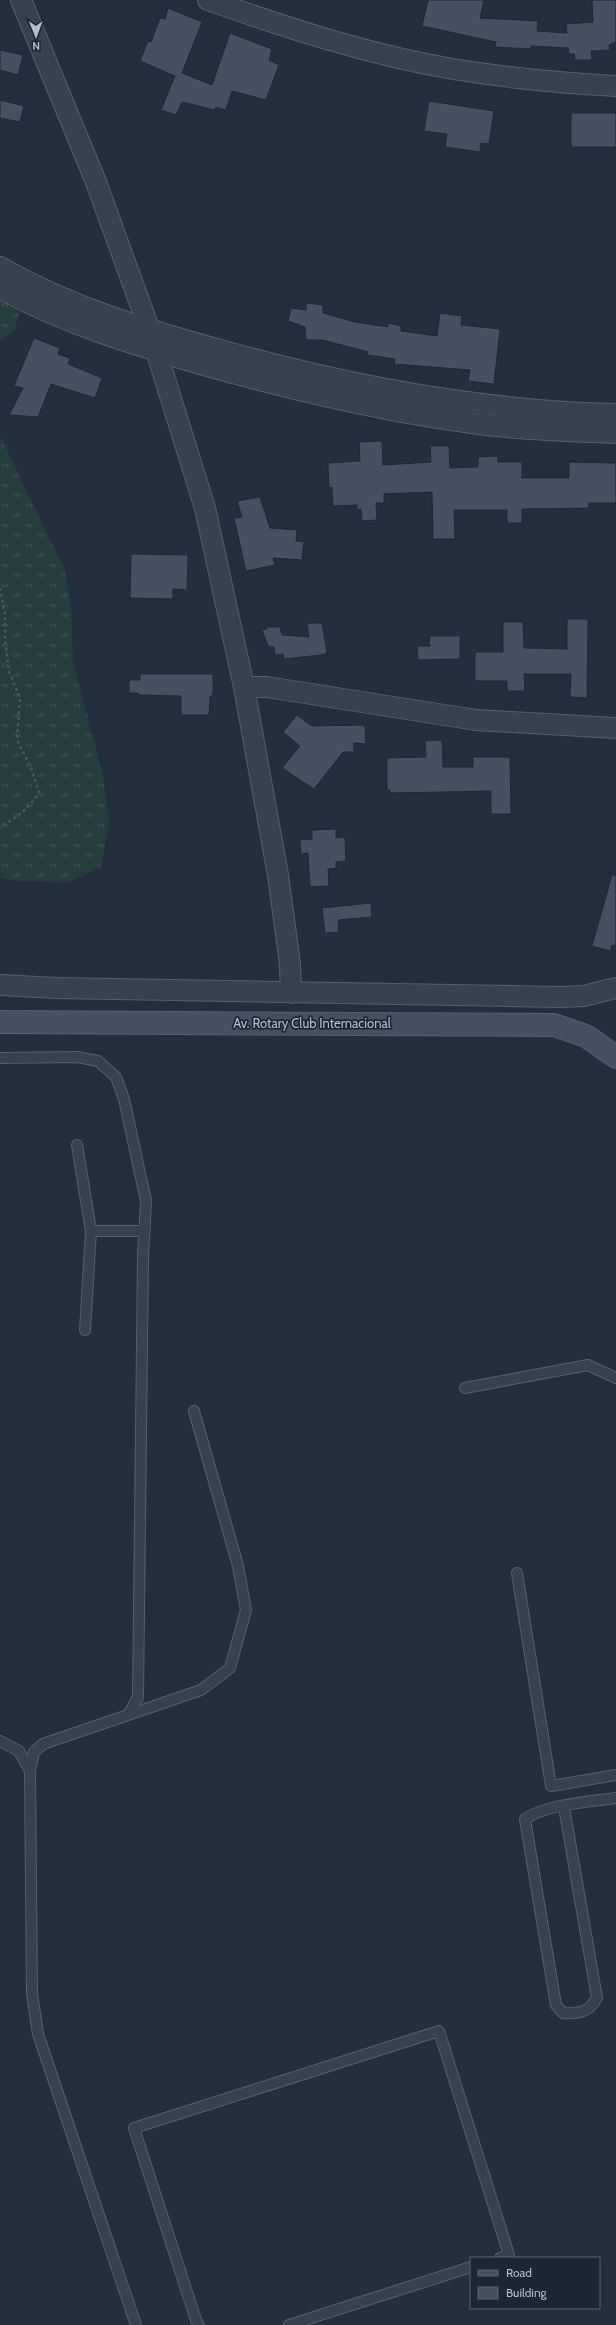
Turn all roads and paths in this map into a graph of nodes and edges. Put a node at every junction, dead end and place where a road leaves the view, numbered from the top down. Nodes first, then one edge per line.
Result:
1 (21, 0) edge
2 (208, 0) edge
3 (616, 86) edge
4 (0, 267) edge
5 (0, 288) edge
6 (150, 331) junction
7 (156, 351) junction
8 (616, 414) edge
9 (616, 433) edge
10 (0, 588) edge
11 (244, 687) junction
12 (616, 728) edge
13 (0, 827) edge
14 (0, 986) edge
15 (616, 988) edge
16 (291, 993) junction
17 (0, 1022) edge
18 (616, 1057) edge
19 (0, 1058) edge
20 (77, 1145) dead end
21 (91, 1231) junction
22 (145, 1231) junction
23 (85, 1330) dead end
24 (616, 1378) edge
25 (465, 1388) dead end
26 (194, 1411) dead end
27 (517, 1573) dead end
28 (128, 1715) junction
29 (0, 1741) edge
30 (30, 1771) junction
31 (616, 1775) edge
32 (616, 1798) edge
33 (564, 1807) junction
34 (503, 2257) edge
35 (470, 2267) edge
36 (136, 2325) edge
37 (199, 2325) edge
38 (290, 2325) edge

1 - 6 street
2 - 3 street
4 - 6 street
5 - 7 street
6 - 7 street
6 - 8 street
7 - 9 street
7 - 11 street
10 - 13 path
11 - 12 street
11 - 16 street
14 - 16 street
15 - 16 street
17 - 18 main road, Av. Rotary Club Internacional
19 - 22 lane
20 - 21 lane
21 - 22 lane
21 - 23 lane
22 - 28 lane
24 - 25 lane
26 - 28 lane
27 - 31 lane
28 - 30 lane
29 - 30 lane
30 - 36 lane
32 - 33 lane
33 - 33 lane
34 - 37 lane
35 - 38 lane

